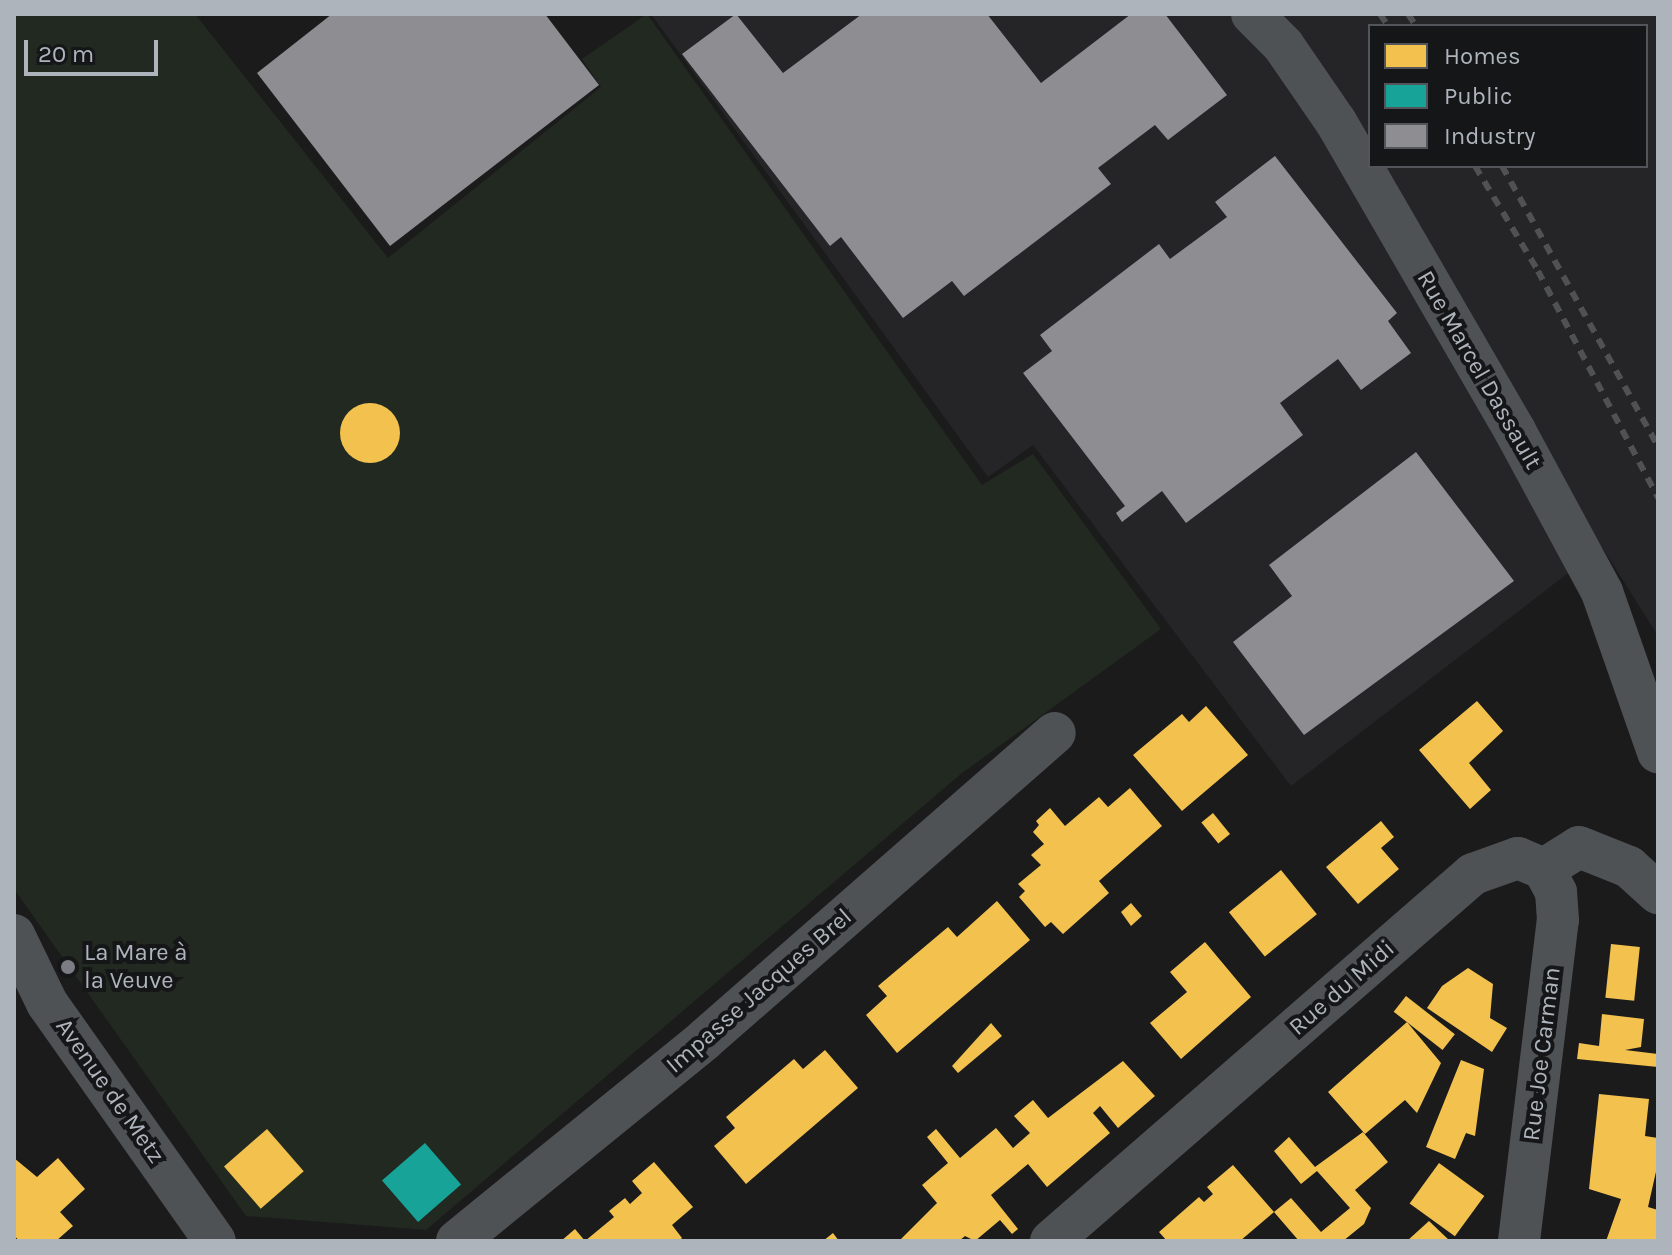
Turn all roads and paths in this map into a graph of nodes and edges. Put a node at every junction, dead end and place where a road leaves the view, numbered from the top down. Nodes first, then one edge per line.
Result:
1 (1252, 14) edge
2 (1055, 733) dead end
3 (1658, 752) edge
4 (1544, 869) junction
5 (1658, 893) edge
6 (14, 935) edge
7 (215, 1241) edge
8 (457, 1241) edge
9 (1051, 1241) edge
10 (1519, 1241) edge

1 - 3 street, Rue Marcel Dassault
2 - 8 street, Impasse Jacques Brel
4 - 5 street
4 - 9 street, Rue du Midi
4 - 10 street, Rue Joe Carman
6 - 7 street, Avenue de Metz

